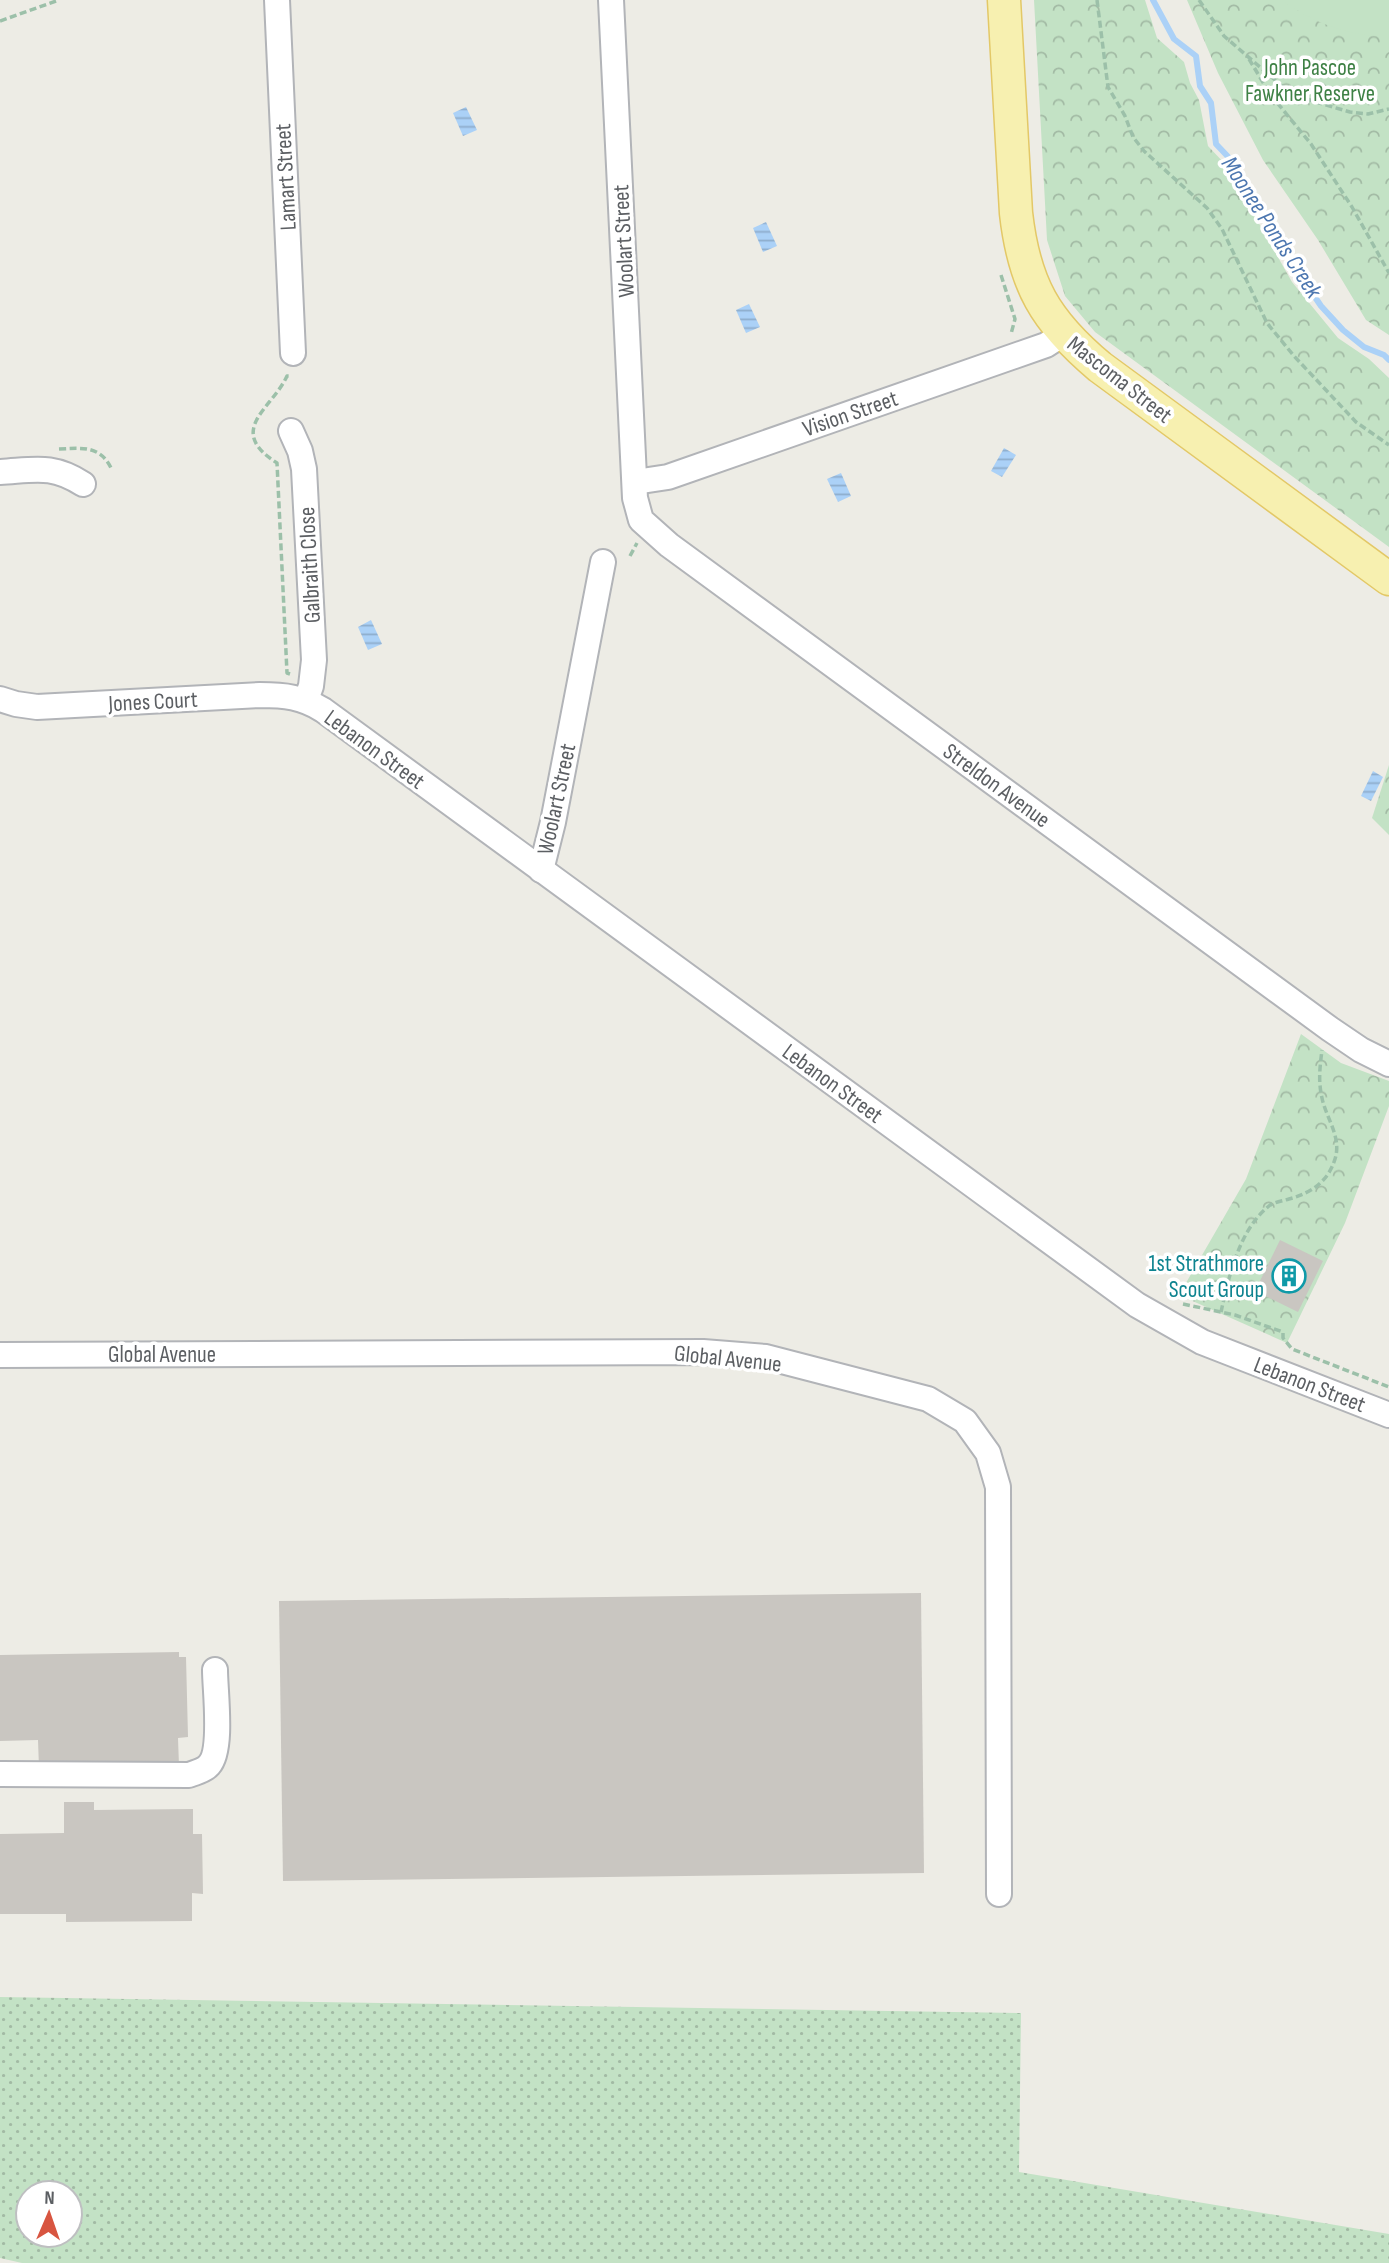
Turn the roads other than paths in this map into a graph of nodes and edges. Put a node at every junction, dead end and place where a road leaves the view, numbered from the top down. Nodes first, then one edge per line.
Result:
1 (277, 0) edge
2 (611, 0) edge
3 (1004, 0) edge
4 (1063, 334) junction
5 (296, 364) road end
6 (292, 431) dead end
7 (0, 472) edge
8 (635, 482) junction
9 (83, 484) dead end
10 (603, 562) dead end
11 (1389, 579) edge
12 (309, 691) junction
13 (0, 699) edge
14 (541, 870) junction
15 (1389, 1064) edge
16 (0, 1355) edge
17 (1389, 1415) edge
18 (215, 1670) dead end
19 (0, 1774) edge
20 (999, 1894) dead end

1 - 5 street, Lamart Street
2 - 8 street, Woolart Street
3 - 4 main road, Mascoma Street
4 - 8 street, Vision Street
4 - 11 main road, Mascoma Street
6 - 12 street, Galbraith Close
7 - 9 street
8 - 15 street, Streldon Avenue
10 - 14 street, Woolart Street
12 - 13 street, Jones Court
12 - 14 street, Lebanon Street
14 - 17 street, Lebanon Street
16 - 20 street, Global Avenue
18 - 19 street

